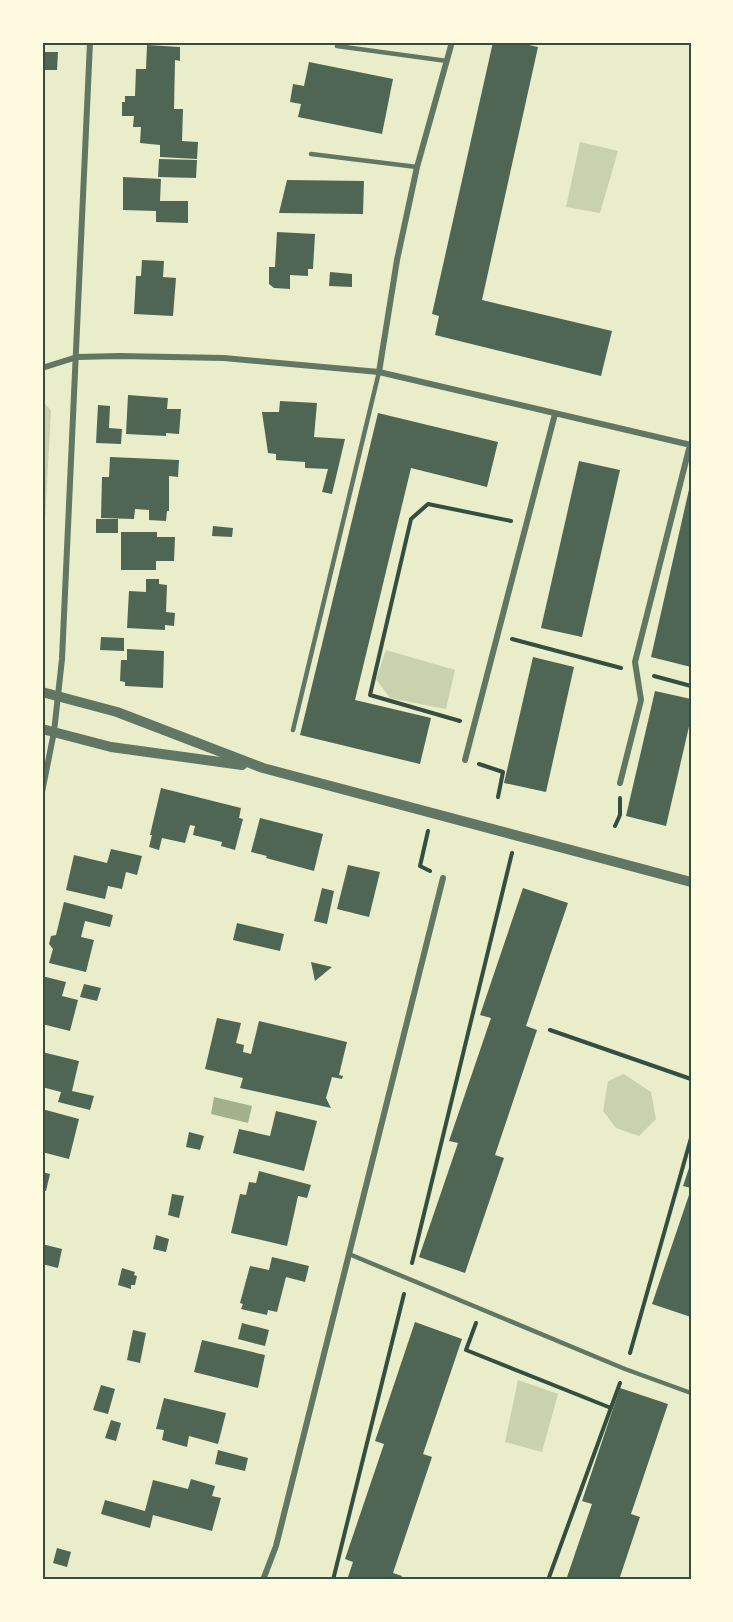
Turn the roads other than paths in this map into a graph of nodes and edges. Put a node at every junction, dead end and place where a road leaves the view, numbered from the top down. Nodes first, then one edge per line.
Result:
1 (90, 42) edge
2 (452, 42) edge
3 (337, 46) dead end
4 (447, 61) junction
5 (311, 154) dead end
6 (417, 167) junction
7 (77, 357) junction
8 (42, 368) edge
9 (379, 372) junction
10 (555, 414) junction
11 (691, 443) edge
12 (42, 692) edge
13 (59, 696) junction
14 (42, 729) edge
15 (293, 730) dead end
16 (54, 732) junction
17 (465, 760) road end
18 (263, 768) junction
19 (620, 783) dead end
20 (42, 792) edge
21 (443, 878) road end
22 (691, 882) edge
23 (349, 1254) junction
24 (691, 1393) edge
25 (263, 1580) edge

1 - 7 street
2 - 4 street
3 - 4 lane
4 - 6 street
5 - 6 lane
6 - 9 street
7 - 8 street
7 - 9 street
7 - 13 street
9 - 10 street
9 - 15 lane
10 - 11 street
10 - 17 street
11 - 19 street
12 - 13 street
13 - 16 street
13 - 18 street
14 - 16 street
16 - 18 street
16 - 20 street
18 - 22 street
21 - 23 street
23 - 24 lane
23 - 25 street

